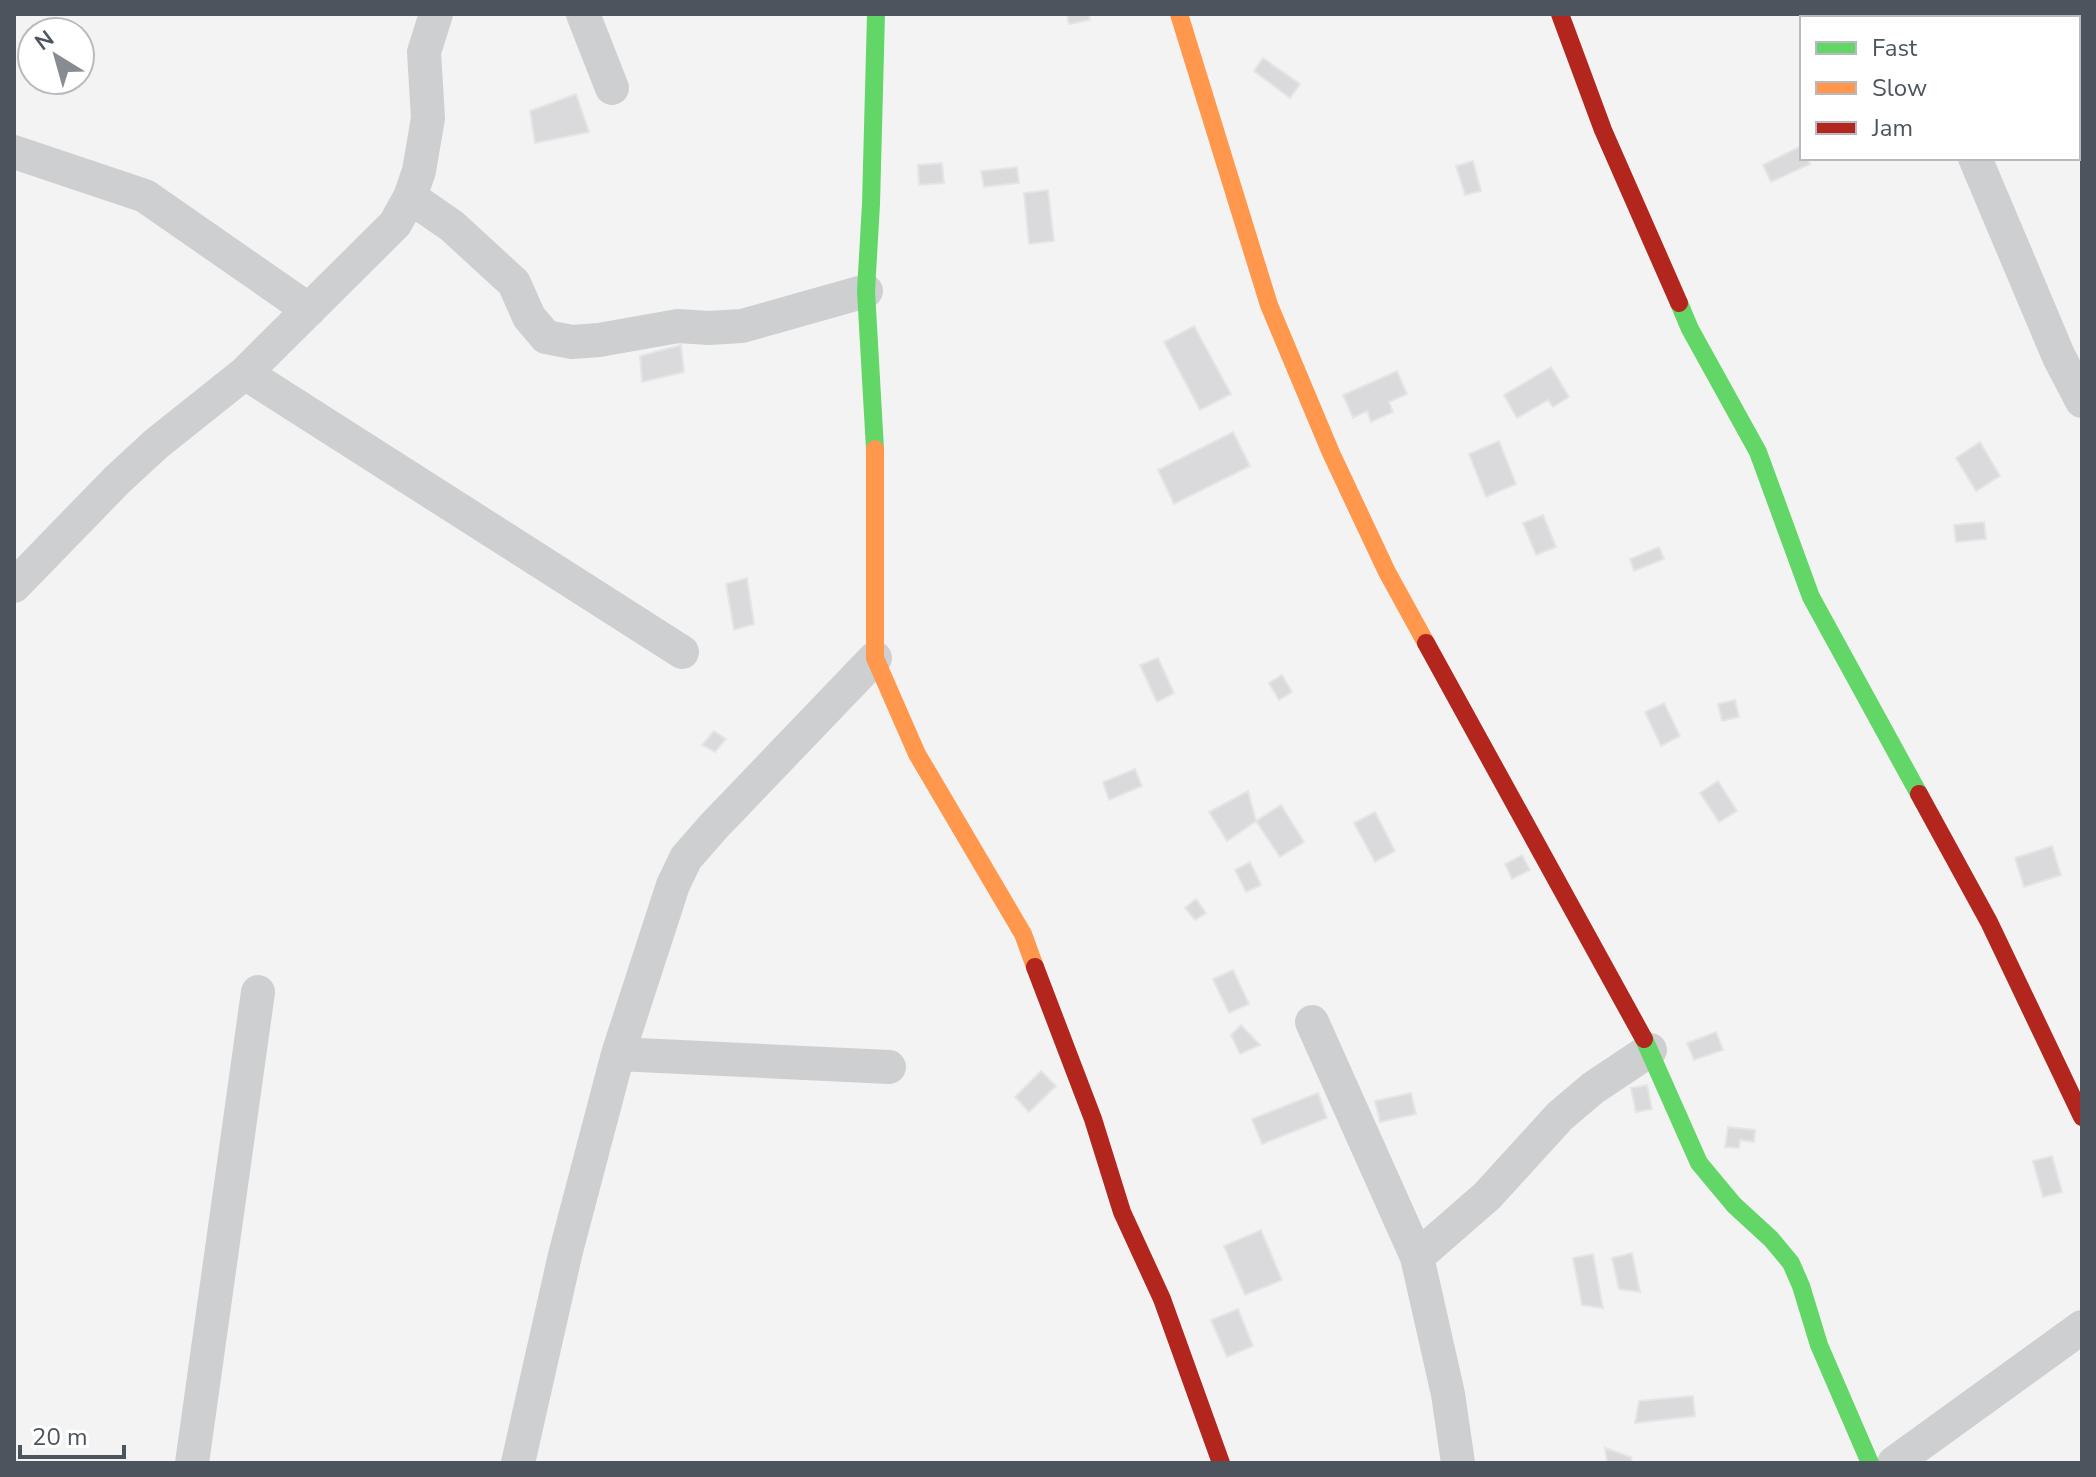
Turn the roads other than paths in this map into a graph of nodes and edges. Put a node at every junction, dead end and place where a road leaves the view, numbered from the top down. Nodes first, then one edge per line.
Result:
1 (436, 14) edge
2 (583, 14) edge
3 (876, 14) edge
4 (1179, 14) edge
5 (1560, 14) edge
6 (612, 88) dead end
7 (14, 152) edge
8 (1976, 160) edge
9 (410, 197) junction
10 (866, 291) junction
11 (309, 310) junction
12 (2070, 352) edge
13 (245, 373) junction
14 (2082, 401) edge
15 (19, 571) edge
16 (682, 652) dead end
17 (875, 658) junction
18 (258, 992) dead end
19 (1312, 1022) dead end
20 (1650, 1050) junction
21 (618, 1054) junction
22 (889, 1067) dead end
23 (2082, 1117) edge
24 (1417, 1257) junction
25 (2082, 1327) edge
26 (192, 1463) edge
27 (518, 1463) edge
28 (1221, 1463) edge
29 (1458, 1463) edge
30 (1870, 1463) edge
31 (1894, 1463) edge

1 - 9 street
2 - 6 street
3 - 10 street
4 - 20 street
5 - 23 street
7 - 11 street
8 - 12 street
9 - 10 street
9 - 11 street
10 - 17 street
11 - 13 street
12 - 14 street
13 - 15 street
13 - 16 street
17 - 21 street
17 - 28 street
18 - 26 street
19 - 24 street
20 - 24 street
20 - 30 street
21 - 22 street
21 - 27 street
24 - 29 street
25 - 31 street

